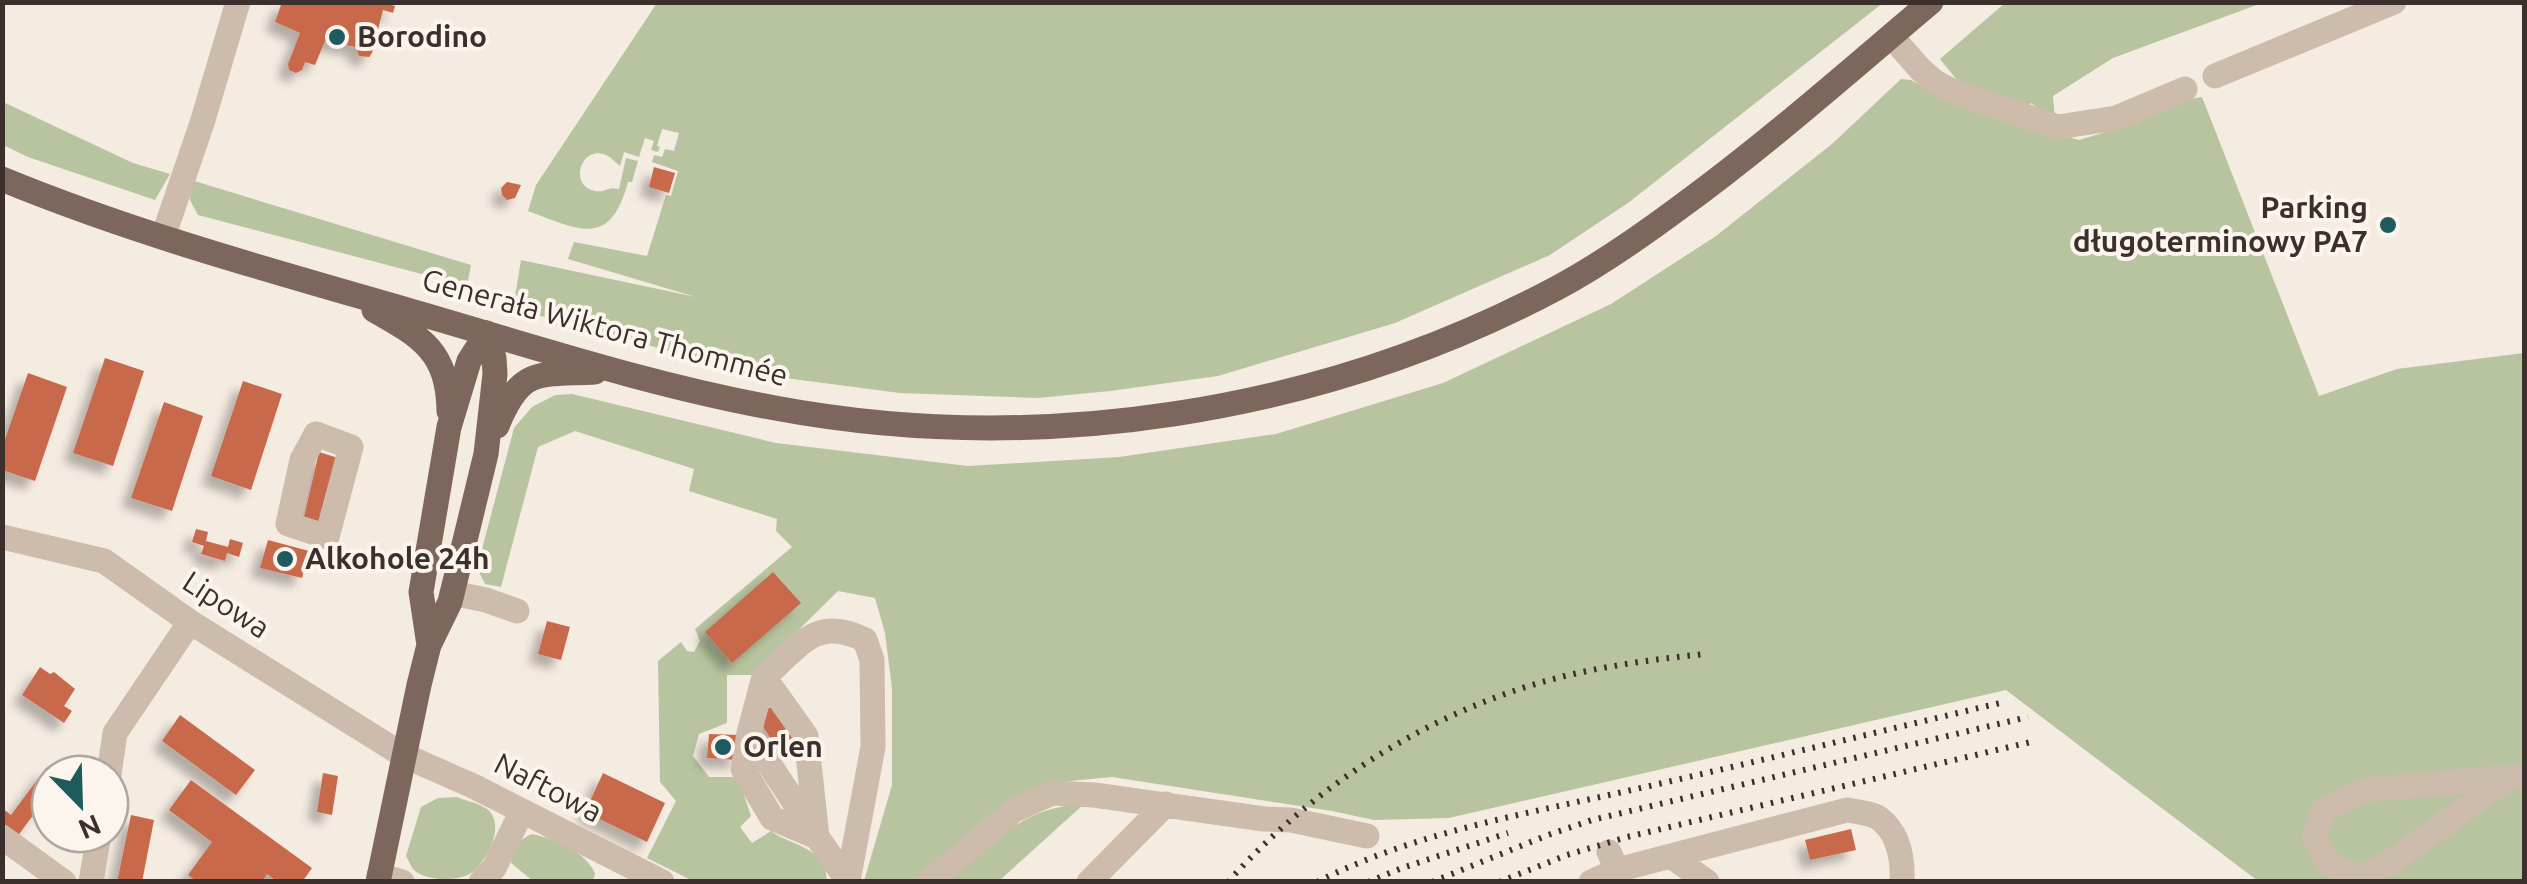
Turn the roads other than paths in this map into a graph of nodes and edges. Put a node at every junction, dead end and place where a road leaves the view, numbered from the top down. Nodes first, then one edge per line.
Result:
1 (238, 2) edge
2 (1930, 2) edge
3 (2394, 2) edge
4 (1890, 36) junction
5 (2214, 76) dead end
6 (2185, 90) dead end
7 (2, 179) edge
8 (163, 238) junction
9 (335, 288) junction
10 (487, 333) junction
11 (618, 372) junction
12 (449, 427) junction
13 (486, 454) junction
14 (2, 537) edge
15 (452, 592) junction
16 (517, 610) dead end
17 (190, 622) junction
18 (429, 645) junction
19 (764, 677) junction
20 (112, 754) edge
21 (403, 755) junction
22 (2516, 777) edge
23 (1166, 804) junction
24 (522, 811) junction
25 (2, 836) edge
26 (1367, 836) dead end
27 (818, 837) junction
28 (96, 854) edge
29 (1659, 867) edge
30 (1612, 868) edge
31 (614, 871) edge
32 (496, 877) edge
33 (386, 879) edge
34 (848, 881) edge
35 (64, 882) edge
36 (91, 882) edge
37 (662, 882) edge
38 (929, 882) edge
39 (1089, 882) edge
40 (1591, 882) edge
41 (1706, 882) edge
42 (1902, 882) edge

1 - 8 street
2 - 4 main road, Generała Wiktora Thommée
3 - 5 street
4 - 6 street
4 - 11 main road, Generała Wiktora Thommée
7 - 8 main road, Generała Wiktora Thommée
8 - 9 main road, Generała Wiktora Thommée
9 - 10 main road, Generała Wiktora Thommée
9 - 12 main road
10 - 11 main road, Generała Wiktora Thommée
10 - 12 main road
10 - 13 main road
11 - 13 main road
12 - 18 main road
13 - 15 main road
14 - 17 street, Lipowa
15 - 16 street
15 - 18 main road
17 - 20 street
17 - 21 street, Lipowa
18 - 21 main road
19 - 27 street
19 - 27 street
19 - 34 street
21 - 24 street, Naftowa
21 - 33 main road
22 - 22 street
23 - 26 street
23 - 38 street
23 - 39 street
24 - 31 street, Naftowa
24 - 32 street
25 - 35 street
27 - 34 street
28 - 36 street
29 - 30 street
29 - 41 street
29 - 42 street
30 - 40 street
31 - 37 street, Naftowa

